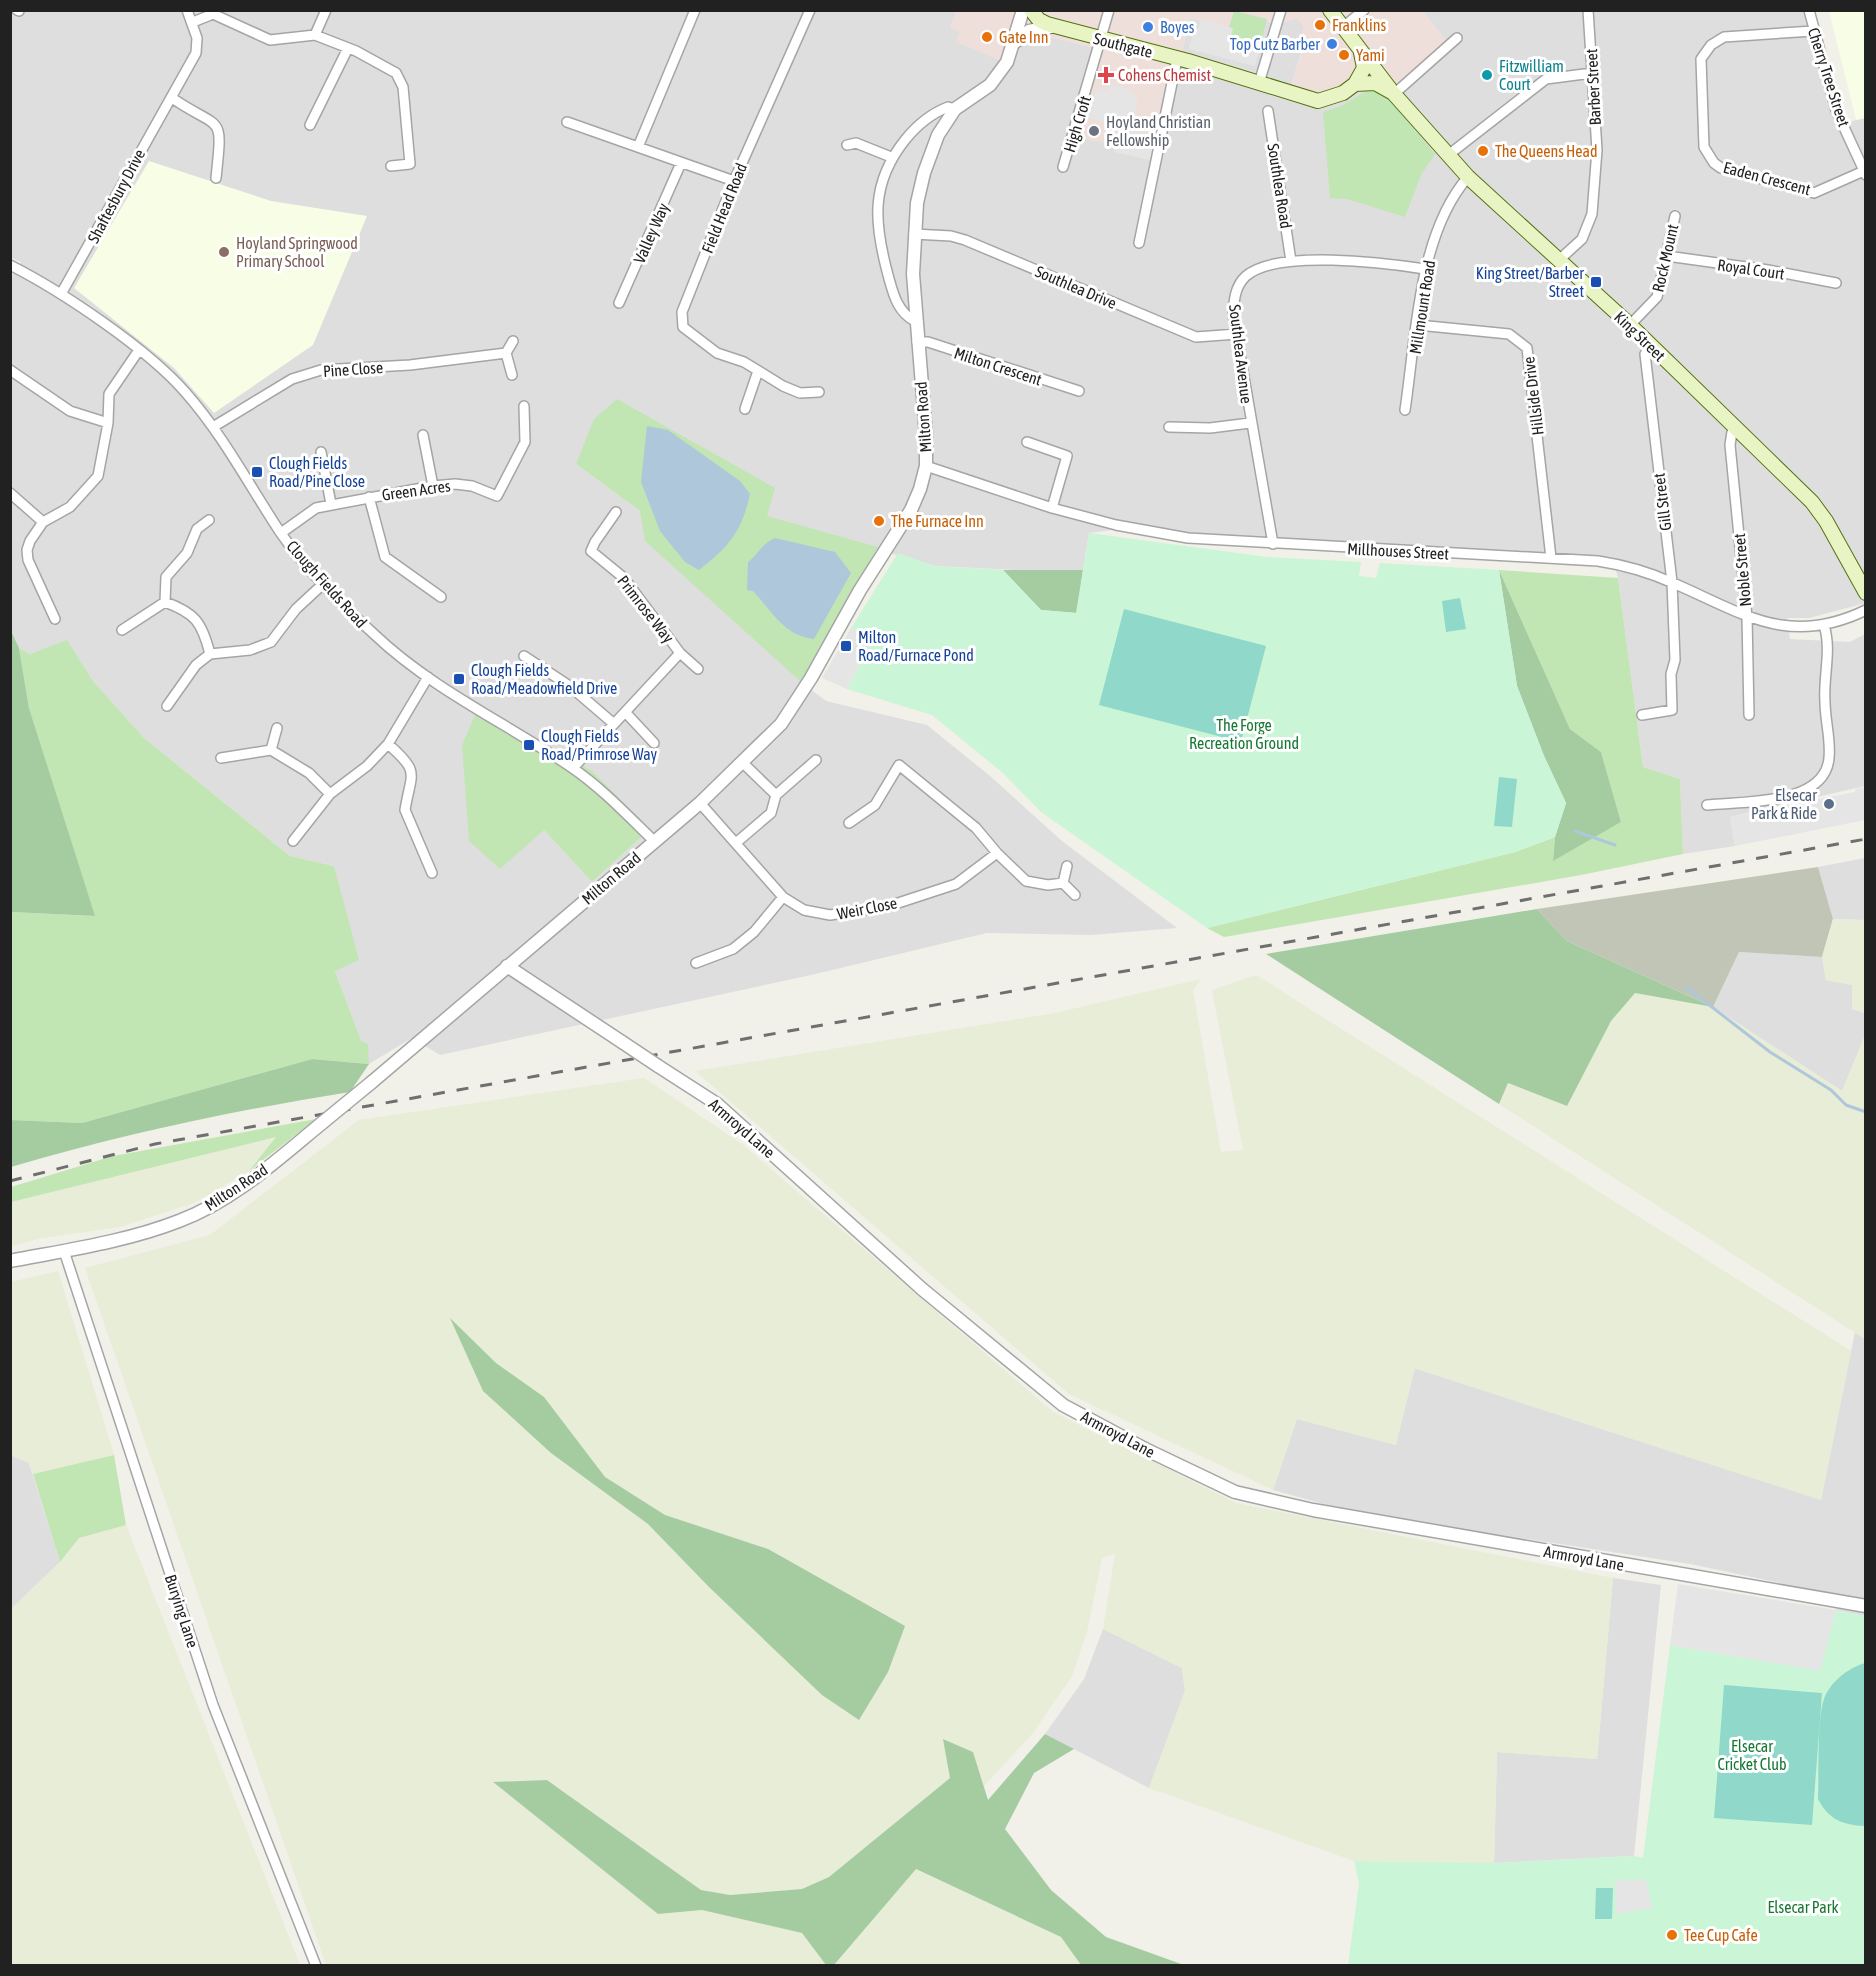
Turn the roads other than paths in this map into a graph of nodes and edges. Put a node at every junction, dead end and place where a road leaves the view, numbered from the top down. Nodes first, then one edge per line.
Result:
1 (187, 10) edge
2 (326, 10) edge
3 (695, 10) edge
4 (810, 10) edge
5 (1023, 10) edge
6 (1031, 10) edge
7 (1109, 10) edge
8 (1281, 10) edge
9 (1330, 10) edge
10 (1364, 10) edge
11 (1588, 10) edge
12 (1809, 10) edge
13 (213, 12) edge
14 (193, 22) junction
15 (1055, 26) junction
16 (1342, 28) junction
17 (1813, 31) junction
18 (315, 35) junction
19 (1102, 39) junction
20 (1457, 39) dead end
21 (1015, 42) junction
22 (348, 48) junction
23 (1362, 53) junction
24 (1177, 59) junction
25 (1592, 73) junction
26 (1259, 83) junction
27 (1355, 84) junction
28 (1394, 94) junction
29 (172, 98) junction
30 (955, 109) junction
31 (1268, 111) dead end
32 (567, 122) dead end
33 (310, 125) dead end
34 (847, 145) dead end
35 (638, 147) junction
36 (1447, 156) junction
37 (891, 157) junction
38 (681, 163) junction
39 (391, 166) dead end
40 (1063, 167) dead end
41 (1865, 172) edge
42 (1468, 177) junction
43 (216, 178) dead end
44 (734, 181) junction
45 (1675, 216) dead end
46 (914, 234) junction
47 (1139, 243) dead end
48 (1666, 256) junction
49 (1559, 260) junction
50 (1291, 261) junction
51 (10, 265) edge
52 (1425, 269) junction
53 (1836, 283) dead end
54 (61, 294) junction
55 (619, 303) dead end
56 (915, 321) junction
57 (1418, 325) junction
58 (1630, 325) junction
59 (1237, 334) junction
60 (513, 341) dead end
61 (917, 342) junction
62 (1650, 346) junction
63 (138, 350) junction
64 (506, 353) junction
65 (10, 370) edge
66 (758, 371) junction
67 (512, 375) dead end
68 (1079, 391) dead end
69 (819, 392) dead end
70 (524, 405) dead end
71 (745, 410) dead end
72 (1405, 410) dead end
73 (108, 423) junction
74 (1250, 423) junction
75 (213, 427) junction
76 (1169, 427) dead end
77 (1737, 427) junction
78 (423, 435) dead end
79 (1027, 442) dead end
80 (321, 452) dead end
81 (926, 466) junction
82 (433, 486) junction
83 (10, 492) edge
84 (369, 497) junction
85 (331, 504) junction
86 (1052, 508) junction
87 (616, 512) dead end
88 (209, 520) dead end
89 (43, 522) junction
90 (281, 533) junction
91 (1273, 544) junction
92 (1551, 558) junction
93 (1672, 582) junction
94 (323, 584) junction
95 (1866, 592) edge
96 (441, 597) dead end
97 (165, 602) junction
98 (1866, 610) edge
99 (1747, 617) junction
100 (55, 619) dead end
101 (1824, 625) junction
102 (122, 630) dead end
103 (680, 653) junction
104 (210, 654) junction
105 (524, 656) dead end
106 (698, 669) dead end
107 (428, 677) junction
108 (167, 706) dead end
109 (626, 712) junction
110 (1642, 715) dead end
111 (1749, 715) dead end
112 (614, 724) junction
113 (277, 728) dead end
114 (654, 743) dead end
115 (388, 744) junction
116 (271, 750) junction
117 (221, 758) dead end
118 (816, 760) dead end
119 (742, 763) junction
120 (573, 768) junction
121 (330, 794) junction
122 (776, 795) junction
123 (700, 802) junction
124 (1707, 805) dead end
125 (849, 823) dead end
126 (293, 841) dead end
127 (656, 842) junction
128 (737, 842) junction
129 (997, 853) junction
130 (1067, 866) dead end
131 (432, 873) dead end
132 (1063, 883) junction
133 (1075, 895) dead end
134 (783, 897) junction
135 (696, 963) dead end
136 (507, 966) junction
137 (64, 1251) junction
138 (10, 1260) edge
139 (1866, 1606) edge
140 (316, 1965) edge

1 - 14 street, Shaftesbury Drive
2 - 18 street
3 - 35 street
4 - 44 street, Field Head Road
5 - 21 street, Milton Road
6 - 15 main road, Southgate
7 - 19 street, High Croft
8 - 26 street
9 - 16 main road, King Street
10 - 16 street
11 - 25 street, Barber Street
12 - 17 street, Cherry Tree Street
13 - 14 street
13 - 18 street
14 - 29 street, Shaftesbury Drive
15 - 19 main road, Southgate
15 - 21 street
16 - 23 main road, King Street
17 - 41 street, Cherry Tree Street
17 - 41 street, Eaden Crescent
18 - 22 street
19 - 24 main road, Southgate
19 - 40 street, High Croft
20 - 28 street
21 - 30 street, Milton Road
22 - 33 street
22 - 39 street
23 - 27 main road
23 - 28 main road, King Street
24 - 26 main road, Southgate
24 - 47 street
25 - 36 street
25 - 49 street, Barber Street
26 - 27 main road, Southgate
27 - 28 main road, King Street
28 - 36 main road, King Street
29 - 43 street
29 - 54 street, Shaftesbury Drive
30 - 37 street, Milton Road
30 - 46 street, Milton Road
31 - 50 street, Southlea Road
32 - 35 street
34 - 37 street
35 - 38 street
36 - 42 main road, King Street
37 - 56 street, Milton Road
38 - 44 street
38 - 55 street, Valley Way
42 - 49 main road, King Street
42 - 52 street, Millmount Road
44 - 66 street, Field Head Road
45 - 48 street, Rock Mount
46 - 56 street, Milton Road
46 - 59 street, Southlea Drive
48 - 53 street, Royal Court
48 - 58 street, Rock Mount
49 - 58 main road, King Street
50 - 52 street, Southlea Avenue
50 - 59 street, Southlea Avenue
51 - 54 street, Clough Fields Road
52 - 57 street, Millmount Road
54 - 63 street, Clough Fields Road
56 - 61 street, Milton Road
57 - 72 street, Millmount Road
57 - 92 street, Hillside Drive
58 - 62 main road, King Street
59 - 74 street, Southlea Avenue
60 - 64 street
61 - 68 street, Milton Crescent
61 - 81 street, Milton Road
62 - 77 main road, King Street
62 - 93 street, Gill Street
63 - 73 street
63 - 75 street, Clough Fields Road
64 - 67 street
64 - 75 street, Pine Close
65 - 73 street
66 - 69 street, Field Head Road
66 - 71 street
70 - 82 street, Green Acres
73 - 89 street
74 - 76 street
74 - 91 street, Southlea Avenue
75 - 90 street, Clough Fields Road
77 - 95 main road, King Street
77 - 99 street, Noble Street
78 - 82 street
79 - 86 street
80 - 85 street
81 - 86 street, Millhouses Street
81 - 119 street, Milton Road
82 - 84 street, Green Acres
83 - 89 street
84 - 85 street, Green Acres
84 - 96 street
85 - 90 street, Green Acres
86 - 91 street, Millhouses Street
87 - 103 street, Primrose Way
88 - 97 street
89 - 100 street
90 - 94 street, Clough Fields Road
91 - 92 street, Millhouses Street
92 - 93 street, Millhouses Street
93 - 99 street, Millhouses Street
93 - 110 street, Gill Street
94 - 104 street
94 - 107 street, Clough Fields Road
97 - 102 street
97 - 104 street
98 - 101 street, Millhouses Street
99 - 101 street, Millhouses Street
99 - 111 street, Noble Street
101 - 124 street
103 - 106 street, Primrose Way
103 - 109 street, Primrose Way
104 - 108 street
105 - 112 street
107 - 115 street
107 - 120 street, Clough Fields Road
109 - 112 street, Primrose Way
109 - 114 street
112 - 120 street, Primrose Way
113 - 116 street
115 - 121 street
115 - 131 street
116 - 117 street
116 - 121 street
118 - 122 street
119 - 122 street
119 - 123 street, Milton Road
120 - 127 street, Clough Fields Road
121 - 126 street
122 - 128 street
123 - 127 street, Milton Road
123 - 128 street, Weir Close
125 - 129 street
127 - 136 street, Milton Road
128 - 134 street, Weir Close
129 - 132 street
129 - 134 street, Weir Close
130 - 132 street
132 - 133 street
134 - 135 street
136 - 137 street, Milton Road, bridge
136 - 139 street, Armroyd Lane, bridge
137 - 138 street, Milton Road
137 - 140 street, Burying Lane

